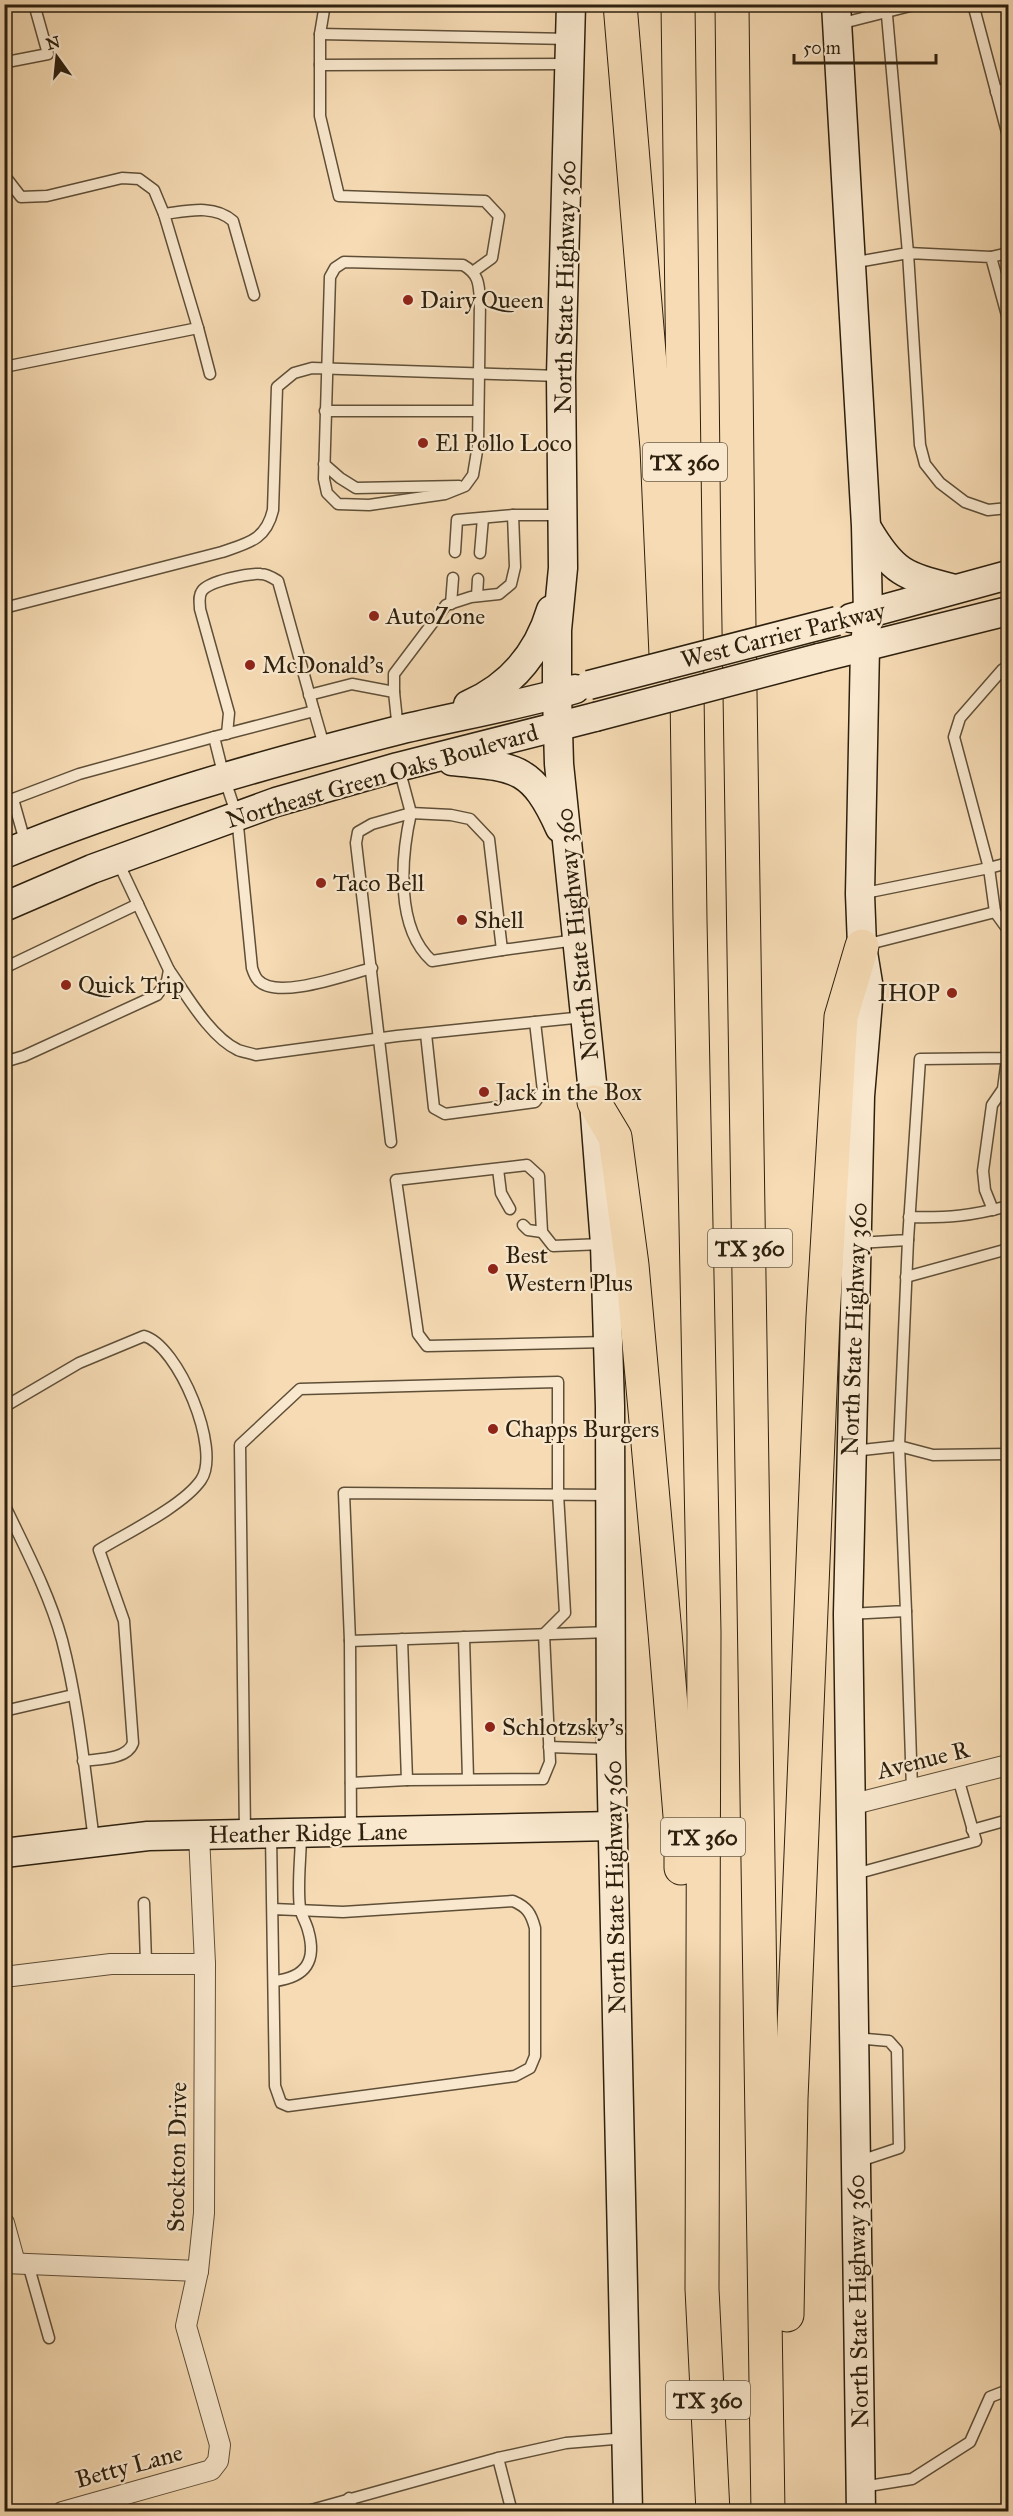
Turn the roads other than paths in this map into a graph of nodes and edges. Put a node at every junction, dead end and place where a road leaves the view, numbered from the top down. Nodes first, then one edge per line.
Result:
1 (34, 4) edge
2 (325, 4) edge
3 (572, 4) edge
4 (620, 4) edge
5 (678, 4) edge
6 (732, 4) edge
7 (918, 4) edge
8 (973, 4) edge
9 (886, 9) edge
10 (837, 14) edge
11 (321, 34) junction
12 (570, 51) junction
13 (4, 58) edge
14 (320, 65) junction
15 (1008, 88) edge
16 (996, 92) junction
17 (1008, 136) edge
18 (4, 175) edge
19 (164, 214) junction
20 (908, 253) junction
21 (1008, 253) edge
22 (991, 257) junction
23 (851, 263) junction
24 (474, 271) junction
25 (254, 295) dead end
26 (1008, 319) edge
27 (198, 328) junction
28 (4, 368) edge
29 (327, 369) junction
30 (210, 374) dead end
31 (478, 374) junction
32 (561, 376) junction
33 (325, 411) junction
34 (478, 411) junction
35 (324, 464) junction
36 (465, 486) junction
37 (1008, 508) edge
38 (564, 514) junction
39 (513, 515) junction
40 (483, 518) junction
41 (866, 526) junction
42 (455, 552) dead end
43 (480, 553) dead end
44 (563, 568) junction
45 (1008, 575) edge
46 (453, 578) dead end
47 (478, 579) dead end
48 (957, 590) junction
49 (477, 597) junction
50 (452, 604) junction
51 (4, 608) edge
52 (1008, 611) edge
53 (868, 613) junction
54 (865, 647) junction
55 (1008, 666) edge
56 (394, 692) junction
57 (309, 695) junction
58 (557, 695) junction
59 (314, 711) junction
60 (558, 725) junction
61 (411, 727) junction
62 (227, 734) junction
63 (214, 737) junction
64 (325, 749) junction
65 (432, 759) junction
66 (398, 767) junction
67 (224, 777) junction
68 (9, 799) edge
69 (411, 813) junction
70 (237, 816) junction
71 (567, 844) junction
72 (15, 850) edge
73 (117, 860) junction
74 (1008, 863) edge
75 (990, 868) junction
76 (860, 894) junction
77 (138, 904) junction
78 (4, 907) edge
79 (995, 912) junction
80 (690, 920) junction
81 (1008, 930) edge
82 (576, 940) junction
83 (862, 946) junction
84 (502, 950) junction
85 (4, 968) edge
86 (372, 968) junction
87 (169, 970) junction
88 (1008, 1016) edge
89 (586, 1017) junction
90 (535, 1022) junction
91 (426, 1034) junction
92 (380, 1038) junction
93 (1007, 1050) edge
94 (4, 1062) edge
95 (1006, 1089) edge
96 (594, 1102) junction
97 (391, 1142) dead end
98 (498, 1168) junction
99 (1008, 1206) edge
100 (510, 1209) dead end
101 (993, 1210) junction
102 (909, 1217) junction
103 (523, 1225) dead end
104 (543, 1232) junction
105 (908, 1240) junction
106 (857, 1243) junction
107 (605, 1244) junction
108 (1008, 1249) edge
109 (906, 1277) junction
110 (608, 1342) junction
111 (4, 1407) edge
112 (899, 1446) junction
113 (850, 1451) junction
114 (1008, 1454) edge
115 (558, 1494) junction
116 (610, 1495) junction
117 (4, 1504) edge
118 (906, 1611) junction
119 (848, 1614) junction
120 (611, 1632) junction
121 (544, 1634) junction
122 (464, 1637) junction
123 (402, 1639) junction
124 (350, 1641) junction
125 (73, 1695) junction
126 (4, 1711) edge
127 (549, 1747) junction
128 (611, 1749) junction
129 (83, 1761) junction
130 (1008, 1765) edge
131 (958, 1778) junction
132 (407, 1779) junction
133 (468, 1779) junction
134 (351, 1784) junction
135 (912, 1789) junction
136 (850, 1805) junction
137 (1008, 1820) edge
138 (613, 1826) junction
139 (972, 1830) junction
140 (351, 1832) junction
141 (301, 1833) junction
142 (258, 1834) junction
143 (199, 1835) junction
144 (94, 1841) junction
145 (4, 1853) edge
146 (851, 1874) junction
147 (144, 1903) dead end
148 (300, 1908) junction
149 (273, 1909) junction
150 (146, 1962) junction
151 (205, 1964) junction
152 (4, 1977) edge
153 (275, 1981) junction
154 (855, 2038) junction
155 (857, 2162) junction
156 (4, 2223) edge
157 (16, 2263) edge
158 (198, 2271) junction
159 (702, 2289) junction
160 (49, 2338) dead end
161 (1008, 2390) edge
162 (626, 2438) junction
163 (498, 2458) junction
164 (210, 2470) joint
165 (349, 2498) junction
166 (861, 2499) edge
167 (768, 2501) edge
168 (62, 2511) edge
169 (304, 2511) edge
170 (352, 2511) edge
171 (512, 2511) edge
172 (628, 2511) edge
173 (713, 2511) edge

1 - 13 lane
2 - 11 lane
3 - 12 main road, North State Highway 360
4 - 80 highway
5 - 80 highway, TX 360
6 - 167 highway, TX 360
7 - 9 lane
8 - 16 lane
9 - 10 lane
9 - 20 lane
10 - 23 main road, North State Highway 360
11 - 12 lane
11 - 14 lane
12 - 14 lane
12 - 32 main road, North State Highway 360
14 - 24 lane
15 - 16 lane
16 - 17 lane
18 - 19 lane
19 - 25 lane
19 - 27 lane
20 - 22 lane
20 - 23 lane
20 - 37 lane
21 - 22 lane
22 - 26 lane
23 - 41 main road, North State Highway 360
24 - 29 lane
24 - 31 lane
27 - 28 lane
27 - 30 lane
29 - 31 lane
29 - 33 lane
29 - 51 lane
31 - 32 lane
31 - 34 lane
32 - 38 main road, North State Highway 360
33 - 34 lane
33 - 35 lane
34 - 36 lane
35 - 36 lane
35 - 36 lane
38 - 39 lane
38 - 44 main road, North State Highway 360
39 - 40 lane
39 - 49 lane
40 - 42 lane
40 - 43 lane
41 - 48 main road
41 - 53 main road, North State Highway 360
44 - 58 main road, North State Highway 360
44 - 61 main road
45 - 48 main road, West Carrier Parkway
46 - 50 lane
47 - 49 lane
48 - 53 main road, West Carrier Parkway
49 - 50 lane
50 - 56 lane
52 - 54 main road, West Carrier Parkway
53 - 54 main road, North State Highway 360
53 - 58 main road, West Carrier Parkway, bridge
54 - 60 main road, West Carrier Parkway, bridge
54 - 76 main road, North State Highway 360
55 - 75 lane
56 - 57 lane
56 - 61 lane
57 - 59 lane
57 - 62 lane
58 - 60 main road, North State Highway 360
58 - 61 main road, Northeast Green Oaks Boulevard
59 - 62 lane
59 - 64 lane
60 - 65 main road, Northeast Green Oaks Boulevard
60 - 71 main road, North State Highway 360
61 - 64 main road, Northeast Green Oaks Boulevard
62 - 63 lane
63 - 67 lane
63 - 68 lane
64 - 67 main road, Northeast Green Oaks Boulevard
65 - 66 main road, Northeast Green Oaks Boulevard
65 - 71 main road
66 - 69 lane
66 - 70 main road, Northeast Green Oaks Boulevard
67 - 70 lane
67 - 72 main road, Northeast Green Oaks Boulevard
68 - 72 lane
69 - 84 lane
69 - 84 lane
69 - 86 lane
70 - 73 main road, Northeast Green Oaks Boulevard
70 - 86 lane
71 - 82 main road, North State Highway 360
73 - 77 lane
73 - 78 main road, Northeast Green Oaks Boulevard
74 - 75 lane
75 - 76 lane
75 - 79 lane
76 - 83 main road, North State Highway 360
77 - 85 lane
77 - 87 lane
79 - 81 lane
79 - 83 lane
80 - 159 highway, TX 360
82 - 84 lane
82 - 89 main road, North State Highway 360
83 - 106 main road, North State Highway 360
83 - 167 highway
86 - 92 lane
87 - 92 lane
87 - 94 lane
88 - 93 lane
89 - 90 lane
89 - 96 main road, North State Highway 360
90 - 91 lane
90 - 91 lane
91 - 92 lane
92 - 97 lane
93 - 95 lane
93 - 102 lane
95 - 101 lane
96 - 107 main road, North State Highway 360
96 - 159 highway
98 - 100 lane
98 - 104 lane
98 - 110 lane
99 - 101 lane
101 - 102 lane
102 - 105 lane
103 - 104 lane
104 - 107 lane
105 - 106 lane
105 - 109 lane
106 - 113 main road, North State Highway 360
107 - 110 main road, North State Highway 360
108 - 109 lane
109 - 112 lane
110 - 116 main road, North State Highway 360
111 - 129 lane
112 - 113 lane
112 - 114 lane
112 - 118 lane
113 - 119 main road, North State Highway 360
115 - 116 lane
115 - 121 lane
115 - 124 lane
115 - 142 lane
116 - 120 main road, North State Highway 360
117 - 125 lane
118 - 119 lane
118 - 135 lane
119 - 136 main road, North State Highway 360
120 - 121 lane
120 - 128 main road, North State Highway 360
121 - 122 lane
121 - 127 lane
122 - 123 lane
122 - 133 lane
123 - 124 lane
123 - 132 lane
124 - 134 lane
125 - 126 lane
125 - 129 lane
127 - 128 lane
127 - 133 lane
128 - 138 main road, North State Highway 360
129 - 144 lane
130 - 131 street, Avenue R
131 - 135 street, Avenue R
131 - 139 lane
132 - 133 lane
132 - 134 lane
134 - 140 lane
135 - 136 street, Avenue R
136 - 146 main road, North State Highway 360
137 - 139 lane
138 - 140 main road, Heather Ridge Lane
138 - 162 main road, North State Highway 360
139 - 146 lane
140 - 141 main road, Heather Ridge Lane
141 - 142 main road, Heather Ridge Lane
141 - 148 lane
142 - 143 main road, Heather Ridge Lane
142 - 149 lane
143 - 144 main road, Heather Ridge Lane
143 - 151 street, Stockton Drive
144 - 145 main road, Heather Ridge Lane
146 - 154 main road, North State Highway 360
147 - 150 lane
148 - 149 lane
148 - 153 lane
148 - 153 lane
149 - 153 lane
150 - 151 street
150 - 152 street
151 - 158 street, Stockton Drive
154 - 155 main road, North State Highway 360
154 - 155 lane
155 - 166 main road, North State Highway 360
156 - 157 street
157 - 158 street
157 - 160 lane
158 - 164 street, Stockton Drive
159 - 173 highway, TX 360
161 - 166 lane
162 - 163 lane
162 - 172 main road, North State Highway 360
163 - 165 lane
163 - 171 lane
164 - 168 street, Betty Lane
165 - 169 lane
165 - 170 lane

